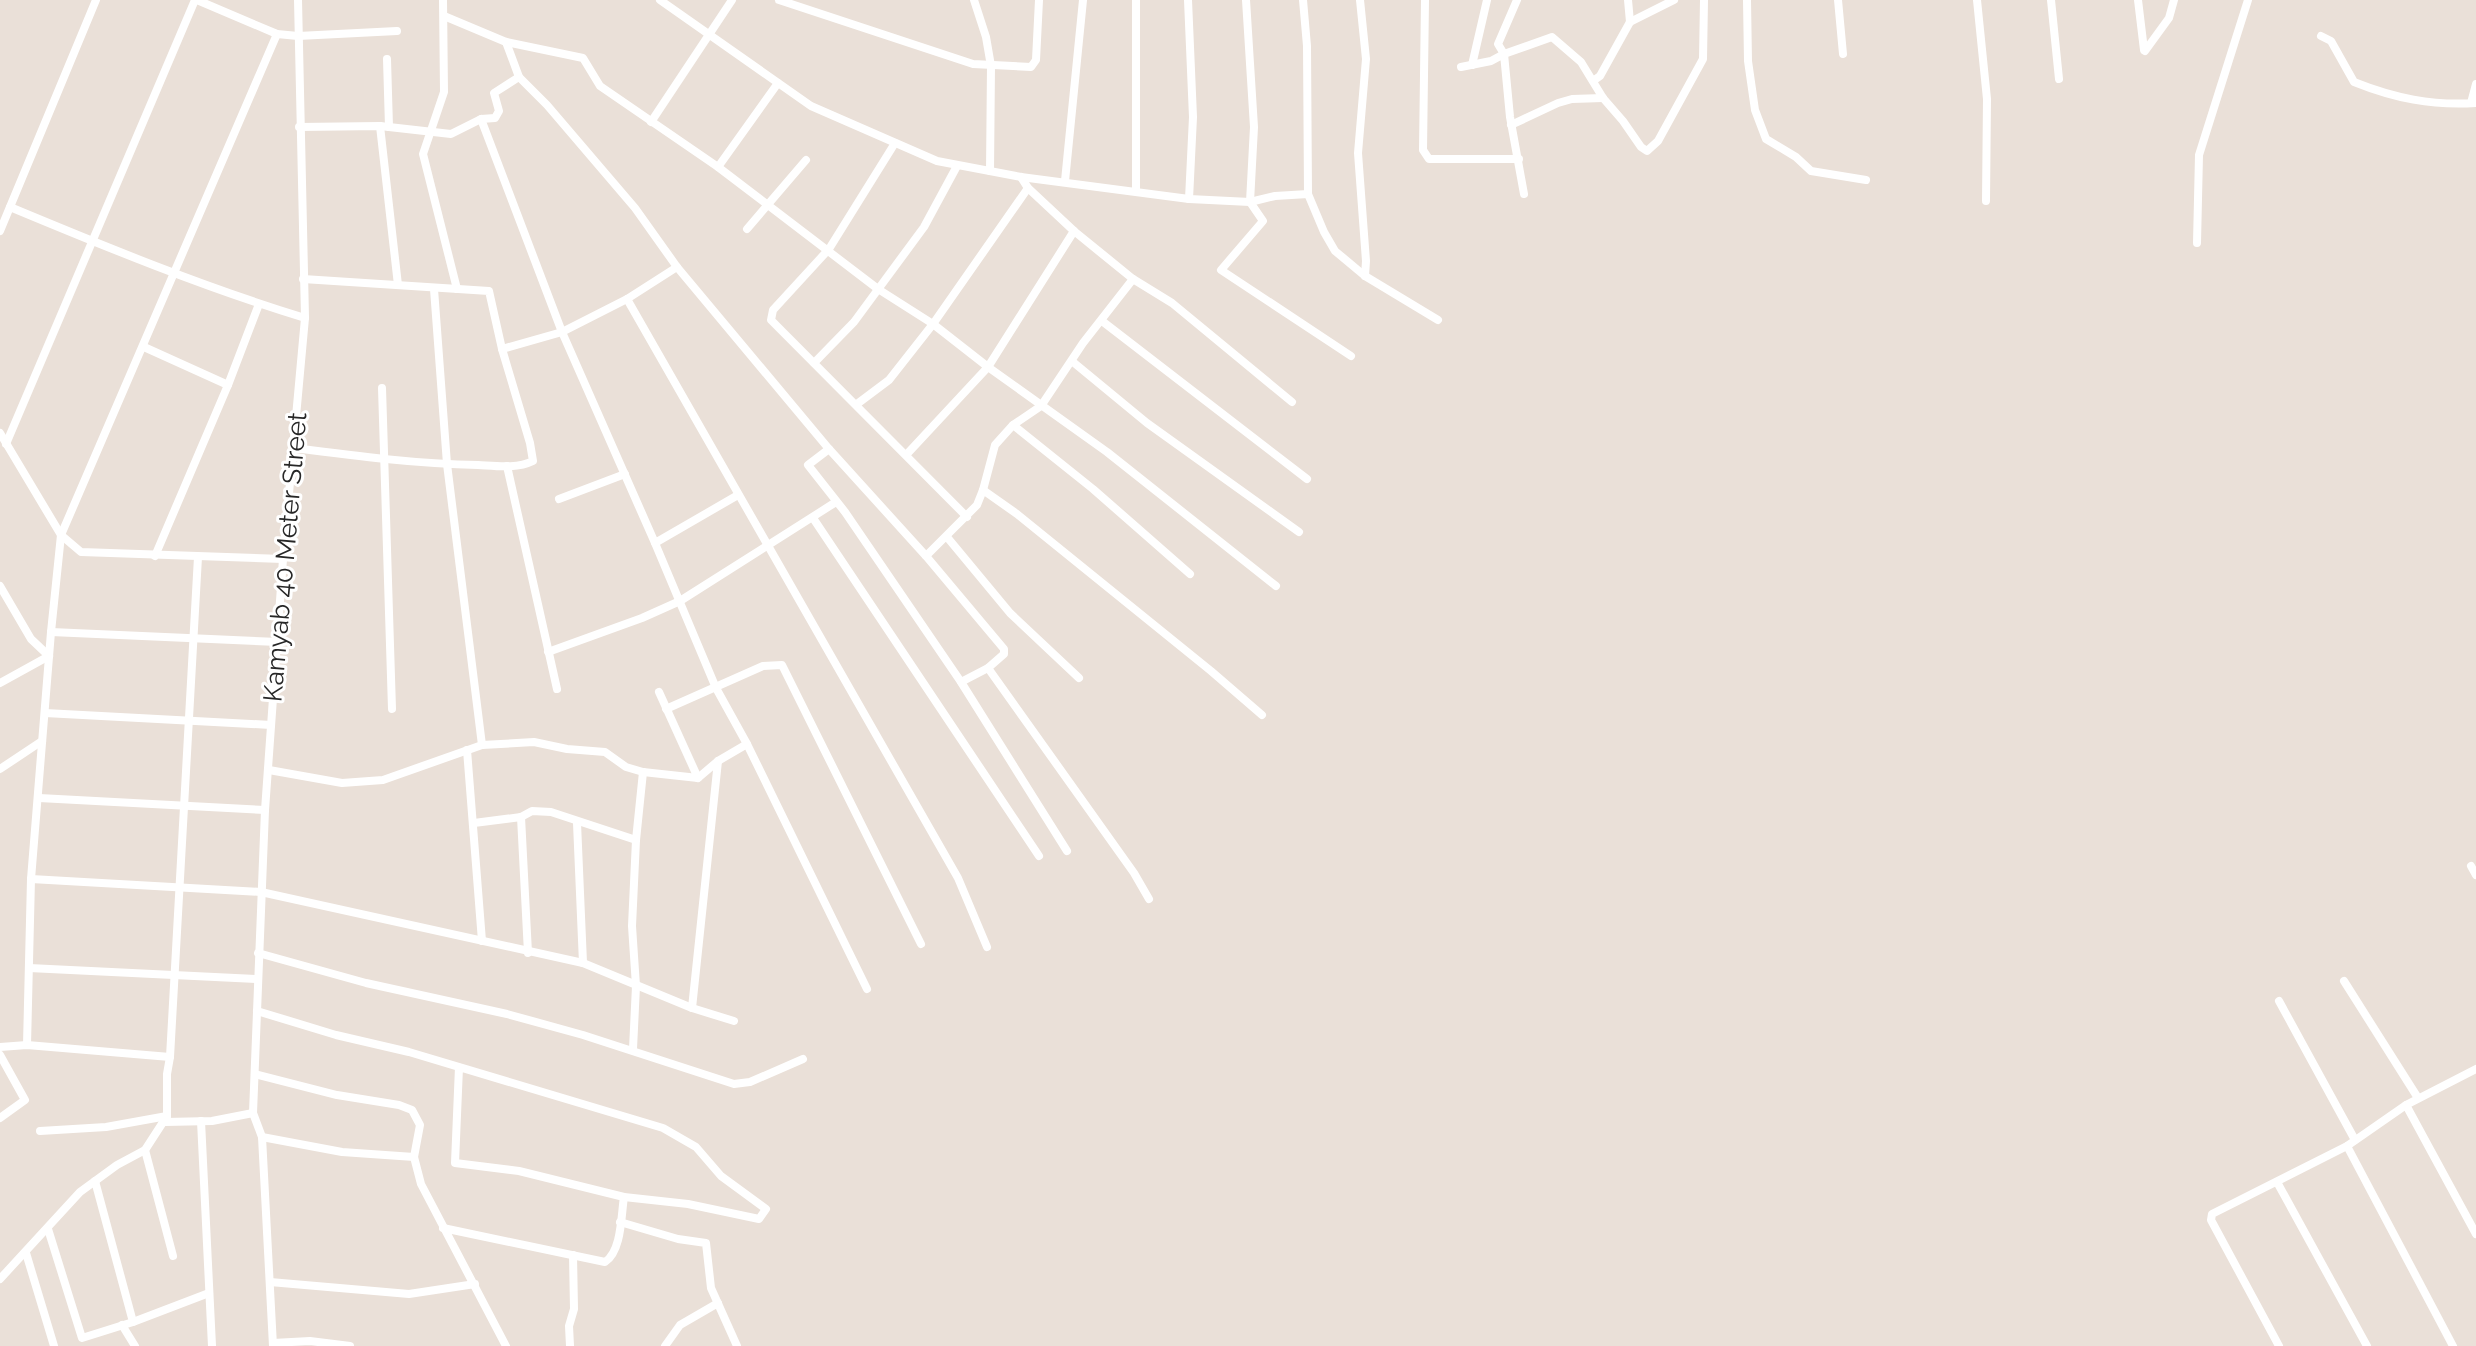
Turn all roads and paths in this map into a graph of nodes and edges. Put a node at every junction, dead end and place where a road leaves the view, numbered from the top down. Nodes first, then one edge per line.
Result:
1 (96, 0) edge
2 (196, 0) edge
3 (298, 0) edge
4 (443, 0) edge
5 (660, 0) edge
6 (732, 0) edge
7 (779, 0) edge
8 (974, 0) edge
9 (1039, 0) edge
10 (1083, 0) edge
11 (1136, 0) edge
12 (1188, 0) edge
13 (1246, 0) edge
14 (1303, 0) edge
15 (1360, 0) edge
16 (1425, 0) edge
17 (1487, 0) edge
18 (1517, 0) edge
19 (1628, 0) edge
20 (1674, 0) edge
21 (1704, 0) edge
22 (1747, 0) edge
23 (1838, 0) edge
24 (1977, 0) edge
25 (2051, 0) edge
26 (2138, 0) edge
27 (2174, 0) edge
28 (2248, 0) edge
29 (444, 16) junction
30 (1630, 22) junction
31 (397, 31) dead end
32 (709, 32) junction
33 (277, 34) junction
34 (298, 36) junction
35 (2321, 36) dead end
36 (506, 42) junction
37 (1504, 54) junction
38 (1843, 54) dead end
39 (387, 59) dead end
40 (1472, 65) junction
41 (991, 66) junction
42 (1461, 67) dead end
43 (519, 77) junction
44 (2059, 79) dead end
45 (1593, 81) junction
46 (778, 83) junction
47 (2476, 84) edge
48 (1603, 98) junction
49 (2474, 103) edge
50 (481, 119) junction
51 (651, 122) junction
52 (1511, 125) junction
53 (385, 126) junction
54 (299, 127) junction
55 (429, 133) junction
56 (895, 143) junction
57 (1519, 159) junction
58 (806, 160) dead end
59 (957, 166) junction
60 (718, 167) junction
61 (990, 171) junction
62 (1021, 177) junction
63 (1866, 180) dead end
64 (1065, 181) junction
65 (1028, 188) junction
66 (1136, 190) junction
67 (1308, 194) junction
68 (1524, 194) dead end
69 (1189, 199) junction
70 (1986, 201) dead end
71 (1250, 202) junction
72 (769, 206) junction
73 (10, 207) junction
74 (747, 229) dead end
75 (0, 231) edge
76 (1074, 231) junction
77 (93, 241) junction
78 (2197, 243) dead end
79 (829, 249) junction
80 (677, 267) junction
81 (175, 271) junction
82 (1365, 276) junction
83 (303, 279) junction
84 (1133, 279) junction
85 (398, 285) junction
86 (434, 289) junction
87 (457, 289) junction
88 (878, 289) junction
89 (627, 299) junction
90 (259, 304) junction
91 (305, 318) junction
92 (1438, 320) dead end
93 (1102, 321) junction
94 (933, 324) junction
95 (562, 332) junction
96 (144, 347) junction
97 (502, 349) junction
98 (1351, 356) dead end
99 (1073, 362) junction
100 (814, 363) junction
101 (988, 367) junction
102 (228, 385) junction
103 (382, 388) dead end
104 (1292, 402) dead end
105 (857, 404) junction
106 (1041, 406) junction
107 (1013, 425) junction
108 (0, 433) edge
109 (6, 444) junction
110 (295, 448) junction
111 (829, 449) junction
112 (907, 454) junction
113 (385, 459) junction
114 (447, 464) junction
115 (507, 466) junction
116 (625, 474) junction
117 (1307, 479) dead end
118 (983, 490) junction
119 (738, 495) junction
120 (559, 499) dead end
121 (836, 502) junction
122 (967, 517) junction
123 (813, 518) junction
124 (1299, 532) dead end
125 (61, 535) junction
126 (947, 537) junction
127 (655, 543) junction
128 (768, 545) junction
129 (155, 556) junction
130 (926, 556) junction
131 (198, 557) junction
132 (283, 559) junction
133 (1190, 574) dead end
134 (0, 586) edge
135 (1276, 586) dead end
136 (680, 601) junction
137 (51, 632) junction
138 (194, 638) junction
139 (278, 642) junction
140 (548, 652) junction
141 (49, 656) junction
142 (988, 668) junction
143 (1079, 678) dead end
144 (961, 682) junction
145 (0, 683) edge
146 (716, 688) junction
147 (557, 689) dead end
148 (659, 692) dead end
149 (392, 709) dead end
150 (666, 709) junction
151 (45, 713) junction
152 (1262, 715) dead end
153 (190, 721) junction
154 (271, 725) junction
155 (42, 741) junction
156 (747, 744) junction
157 (482, 745) junction
158 (467, 750) junction
159 (718, 761) junction
160 (0, 769) edge
161 (269, 770) junction
162 (643, 772) junction
163 (698, 778) junction
164 (39, 798) junction
165 (185, 805) junction
166 (265, 810) junction
167 (521, 817) junction
168 (474, 823) junction
169 (577, 823) junction
170 (636, 840) junction
171 (1067, 851) dead end
172 (1039, 856) dead end
173 (2471, 866) dead end
174 (2476, 875) edge
175 (31, 879) junction
176 (179, 887) junction
177 (261, 892) junction
178 (1149, 899) dead end
179 (482, 941) junction
180 (921, 944) dead end
181 (987, 947) dead end
182 (258, 953) junction
183 (528, 953) junction
184 (583, 963) junction
185 (29, 968) junction
186 (174, 974) junction
187 (258, 979) junction
188 (2344, 981) dead end
189 (636, 986) junction
190 (867, 989) dead end
191 (2279, 1001) dead end
192 (692, 1008) junction
193 (257, 1011) junction
194 (734, 1021) dead end
195 (27, 1045) junction
196 (0, 1047) edge
197 (633, 1049) junction
198 (0, 1055) edge
199 (170, 1057) junction
200 (803, 1059) dead end
201 (459, 1067) junction
202 (2476, 1069) edge
203 (255, 1074) junction
204 (2418, 1098) junction
205 (2406, 1105) junction
206 (253, 1113) junction
207 (0, 1118) edge
208 (166, 1119) junction
209 (201, 1121) junction
210 (40, 1131) dead end
211 (262, 1137) junction
212 (2351, 1143) junction
213 (145, 1150) junction
214 (414, 1157) junction
215 (95, 1181) junction
216 (2277, 1182) junction
217 (624, 1197) junction
218 (620, 1222) junction
219 (443, 1228) junction
220 (48, 1229) junction
221 (2476, 1234) edge
222 (26, 1253) junction
223 (573, 1255) junction
224 (173, 1256) dead end
225 (0, 1279) edge
226 (270, 1282) junction
227 (475, 1284) junction
228 (209, 1293) junction
229 (718, 1303) junction
230 (133, 1322) junction
231 (122, 1325) junction
232 (273, 1344) edge
233 (54, 1346) edge
234 (135, 1346) edge
235 (212, 1346) edge
236 (350, 1346) edge
237 (506, 1346) edge
238 (570, 1346) edge
239 (665, 1346) edge
240 (737, 1346) edge
241 (2279, 1346) edge
242 (2367, 1346) edge
243 (2453, 1346) edge

1 - 73 street
2 - 33 street
2 - 77 street
3 - 34 street, Kamyab 40 Meter Street
4 - 29 street
5 - 32 street
6 - 32 street
7 - 41 street
8 - 41 street
9 - 41 street
10 - 64 street
11 - 66 street
12 - 69 street
13 - 71 street
14 - 67 street
15 - 82 street
16 - 57 street
17 - 40 street
18 - 37 street
19 - 30 street
20 - 30 street
21 - 48 street
22 - 63 street
23 - 38 street
24 - 70 street
25 - 44 street
26 - 27 street
28 - 78 street
29 - 36 street
29 - 55 street
30 - 45 street
31 - 34 street
32 - 46 street
32 - 51 street
33 - 34 street
33 - 81 street
34 - 54 street, Kamyab 40 Meter Street
35 - 49 street
36 - 43 street
36 - 51 street
37 - 40 street
37 - 45 street
37 - 52 street
39 - 53 street
40 - 42 street
41 - 61 street
43 - 50 street
43 - 80 street
45 - 48 street
46 - 56 street
46 - 60 street
47 - 49 street
48 - 52 street
50 - 55 street
50 - 95 street
51 - 60 street
52 - 57 street
53 - 54 street
53 - 55 street
53 - 85 street
54 - 83 street, Kamyab 40 Meter Street
55 - 87 street
56 - 59 street
56 - 79 street
57 - 68 street
58 - 72 street
59 - 61 street
59 - 88 street
60 - 72 street
61 - 62 street
62 - 64 street
62 - 65 street
64 - 66 street
65 - 76 street
65 - 94 street
66 - 69 street
67 - 71 street
67 - 82 street
69 - 71 street
71 - 98 street
72 - 74 street
72 - 79 street
73 - 75 street
73 - 77 street
76 - 84 street
76 - 101 street
77 - 81 street
77 - 109 street
79 - 88 street
79 - 100 street
80 - 89 street
80 - 111 street
81 - 90 street
81 - 96 street
82 - 92 street
83 - 85 street
83 - 91 street, Kamyab 40 Meter Street
84 - 93 street
84 - 104 street
85 - 86 street
86 - 87 street
86 - 114 street
87 - 97 street
88 - 94 street
88 - 100 street
89 - 95 street
89 - 119 street
90 - 91 street
90 - 102 street
91 - 110 street, Kamyab 40 Meter Street
93 - 99 street
93 - 117 street
94 - 101 street
94 - 105 street
95 - 97 street
95 - 116 street
96 - 102 street
96 - 125 street
97 - 115 street
99 - 106 street
99 - 124 street
100 - 105 street
101 - 106 street
101 - 112 street
102 - 129 street
103 - 113 street
105 - 112 street
106 - 107 street
106 - 135 street
107 - 118 street
107 - 133 street
108 - 109 street
109 - 125 street
110 - 113 street
110 - 132 street, Kamyab 40 Meter Street
111 - 121 street
111 - 130 street
112 - 122 street
113 - 114 street
113 - 149 street
114 - 115 street
114 - 157 street
115 - 140 street
116 - 120 street
116 - 127 street
118 - 122 street
118 - 152 street
119 - 127 street
119 - 128 street
121 - 123 street
121 - 144 street
122 - 126 street
123 - 128 street
123 - 172 street
125 - 129 street
125 - 137 street
126 - 130 street
126 - 143 street
127 - 136 street
128 - 136 street
128 - 181 street
129 - 131 street
130 - 142 street
131 - 132 street
131 - 138 street
132 - 139 street, Kamyab 40 Meter Street
134 - 141 street
136 - 140 street
136 - 146 street
137 - 138 street
137 - 141 street
138 - 139 street
138 - 153 street
139 - 154 street, Kamyab 40 Meter Street
140 - 147 street
141 - 145 street
141 - 151 street
142 - 144 street
142 - 178 street
144 - 171 street
146 - 150 street
146 - 156 street
146 - 180 street
148 - 150 street
150 - 163 street
151 - 153 street
151 - 155 street
153 - 154 street
153 - 165 street
154 - 161 street, Kamyab 40 Meter Street
155 - 160 street
155 - 164 street
156 - 159 street
156 - 190 street
157 - 158 street
157 - 162 street
158 - 161 street
158 - 168 street
159 - 163 street
159 - 192 street
161 - 166 street, Kamyab 40 Meter Street
162 - 163 street
162 - 170 street
164 - 165 street
164 - 175 street
165 - 166 street
165 - 176 street
166 - 177 street, Kamyab 40 Meter Street
167 - 168 street
167 - 169 street
167 - 183 street
168 - 179 street
169 - 170 street
169 - 184 street
170 - 189 street
173 - 174 street
175 - 176 street
175 - 185 street
176 - 177 street
176 - 186 street
177 - 179 street
177 - 182 street, Kamyab 40 Meter Street
179 - 183 street
182 - 187 street, Kamyab 40 Meter Street
182 - 197 street
183 - 184 street
184 - 189 street
185 - 186 street
185 - 195 street
186 - 187 street
186 - 199 street
187 - 193 street, Kamyab 40 Meter Street
188 - 204 street
189 - 192 street
189 - 197 street
191 - 212 street
192 - 194 street
193 - 201 street
193 - 203 street, Kamyab 40 Meter Street
195 - 196 street
195 - 199 street
197 - 200 street
198 - 207 street
199 - 208 street
201 - 217 street
201 - 217 street
202 - 204 street
203 - 206 street, Kamyab 40 Meter Street
203 - 214 street
204 - 205 street
205 - 212 street
205 - 221 street
206 - 209 street
206 - 211 street
208 - 209 street
208 - 210 street
208 - 213 street
209 - 228 street
211 - 214 street
211 - 226 street
212 - 216 street
212 - 243 street
213 - 215 street
213 - 224 street
214 - 219 street
215 - 220 street
215 - 230 street
216 - 241 street
216 - 242 street
217 - 218 street
218 - 223 street
218 - 229 street
219 - 223 street
219 - 227 street
220 - 222 street
220 - 231 street
222 - 225 street
222 - 233 street
223 - 238 street
226 - 227 street
226 - 232 street
227 - 237 street
228 - 230 street
228 - 235 street
229 - 239 street
229 - 240 street
230 - 231 street
231 - 234 street
232 - 236 street

